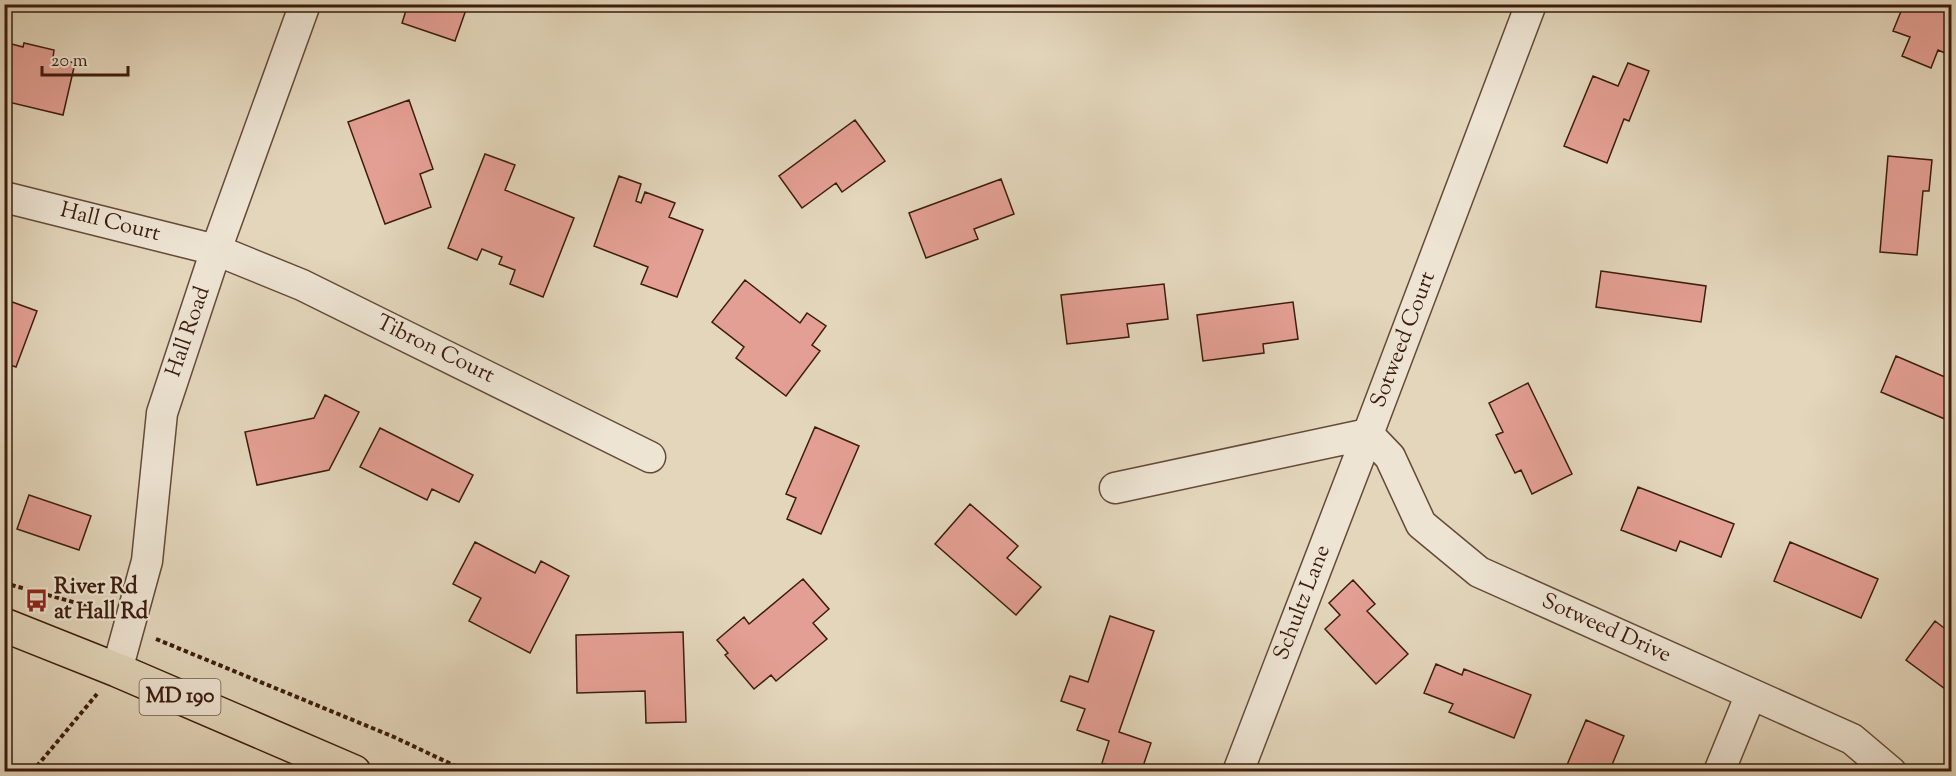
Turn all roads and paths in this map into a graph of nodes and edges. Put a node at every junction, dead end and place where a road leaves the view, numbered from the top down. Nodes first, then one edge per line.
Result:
1 (305, 4) edge
2 (1531, 4) edge
3 (4, 197) edge
4 (216, 250) junction
5 (1368, 434) junction
6 (651, 457) dead end
7 (1115, 488) dead end
8 (4, 583) edge
9 (4, 625) edge
10 (128, 630) junction
11 (117, 670) junction
12 (1751, 694) junction
13 (32, 771) edge
14 (354, 771) edge
15 (468, 771) edge
16 (1238, 771) edge
17 (1719, 771) edge
18 (1891, 771) edge

1 - 4 street, Hall Road
2 - 5 street, Sotweed Court
3 - 4 street, Hall Court
4 - 6 street, Tibron Court
4 - 10 street, Hall Road
5 - 7 street, Sotweed Court
5 - 12 street, Sotweed Drive
5 - 16 street, Schultz Lane
8 - 10 path
9 - 11 main road, MD 190
10 - 11 street, Hall Road
10 - 15 path
11 - 13 path
11 - 14 main road, MD 190
12 - 17 street
12 - 18 street, Sotweed Drive

